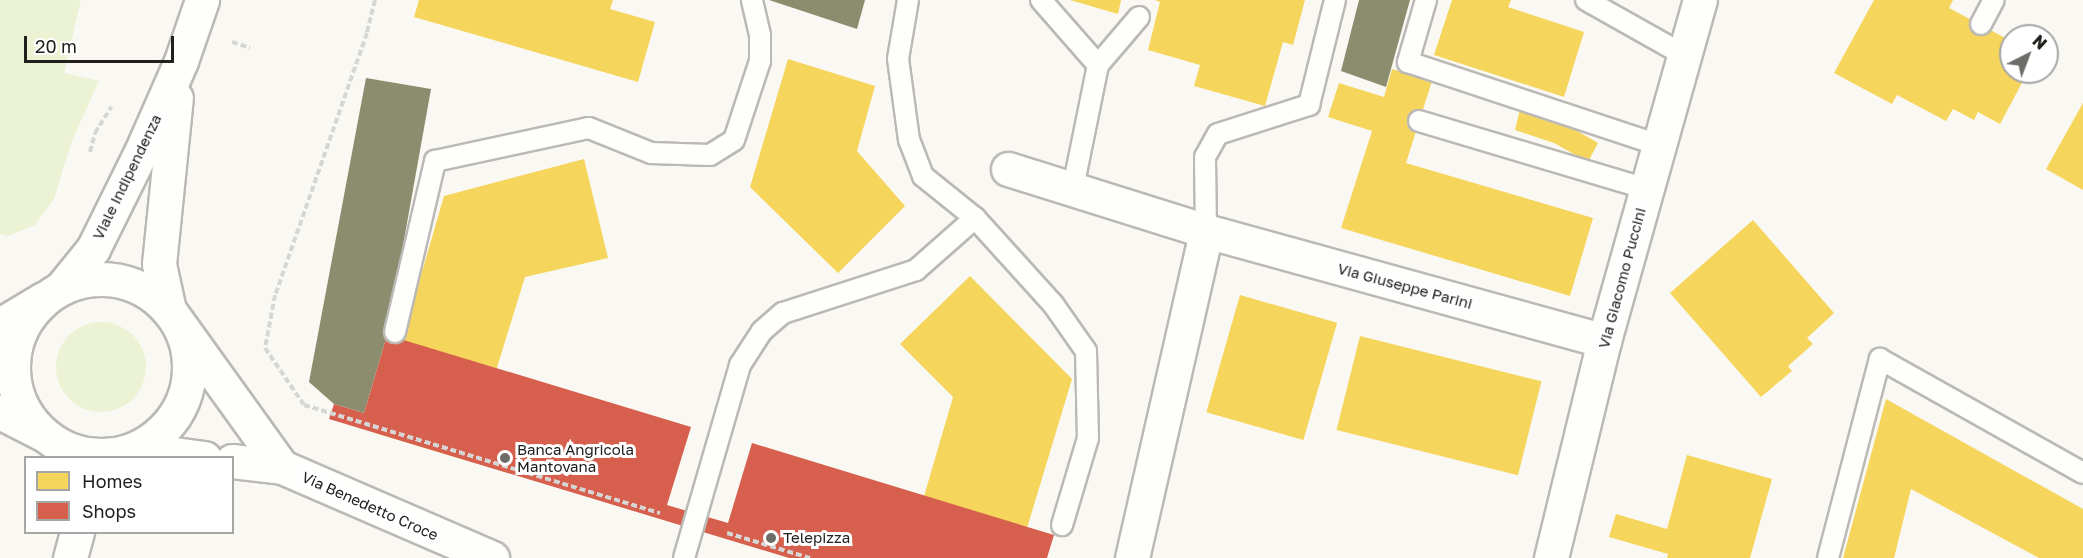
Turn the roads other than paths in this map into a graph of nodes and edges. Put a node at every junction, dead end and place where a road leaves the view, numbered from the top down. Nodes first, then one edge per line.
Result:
1 (202, 0) edge
2 (752, 0) edge
3 (908, 0) edge
4 (1041, 0) edge
5 (1335, 0) edge
6 (1426, 0) edge
7 (1586, 0) edge
8 (1700, 0) edge
9 (1994, 0) edge
10 (1139, 18) dead end
11 (1981, 24) dead end
12 (1684, 55) junction
13 (181, 61) junction
14 (1098, 65) junction
15 (1419, 121) dead end
16 (1659, 144) junction
17 (1008, 169) dead end
18 (1073, 188) junction
19 (1647, 189) junction
20 (975, 218) junction
21 (1206, 231) junction
22 (54, 292) junction
23 (169, 310) junction
24 (0, 325) edge
25 (395, 332) dead end
26 (1604, 341) junction
27 (0, 412) edge
28 (43, 445) edge
29 (134, 453) edge
30 (176, 456) edge
31 (234, 461) edge
32 (282, 467) junction
33 (2083, 473) edge
34 (1062, 525) dead end
35 (55, 534) edge
36 (76, 534) edge
37 (488, 557) edge
38 (58, 558) edge
39 (70, 558) edge
40 (684, 558) edge
41 (1132, 558) edge
42 (1551, 558) edge
43 (1828, 558) edge

1 - 13 street, Viale Indipendenza
2 - 25 lane
3 - 20 lane
4 - 14 lane
5 - 21 lane
6 - 16 lane
7 - 12 lane
8 - 12 street, Via Giacomo Puccini
9 - 11 lane
10 - 14 lane
12 - 16 street, Via Giacomo Puccini
13 - 22 street, Viale Indipendenza
13 - 23 street, Viale Indipendenza
14 - 18 lane
15 - 19 lane
16 - 19 street, Via Giacomo Puccini
17 - 18 street, Via Giuseppe Parini
18 - 21 street, Via Giuseppe Parini
19 - 26 street, Via Giacomo Puccini
20 - 34 lane
20 - 40 lane
21 - 26 street, Via Giuseppe Parini
21 - 41 street
22 - 23 street
22 - 24 street
22 - 28 street
23 - 29 street
23 - 32 street, Via Benedetto Croce
26 - 42 street, Via Giacomo Puccini
27 - 28 street
28 - 29 street
29 - 30 street
31 - 32 street, Via Benedetto Croce
32 - 37 street, Via Benedetto Croce
33 - 43 lane
35 - 38 street
36 - 39 street

